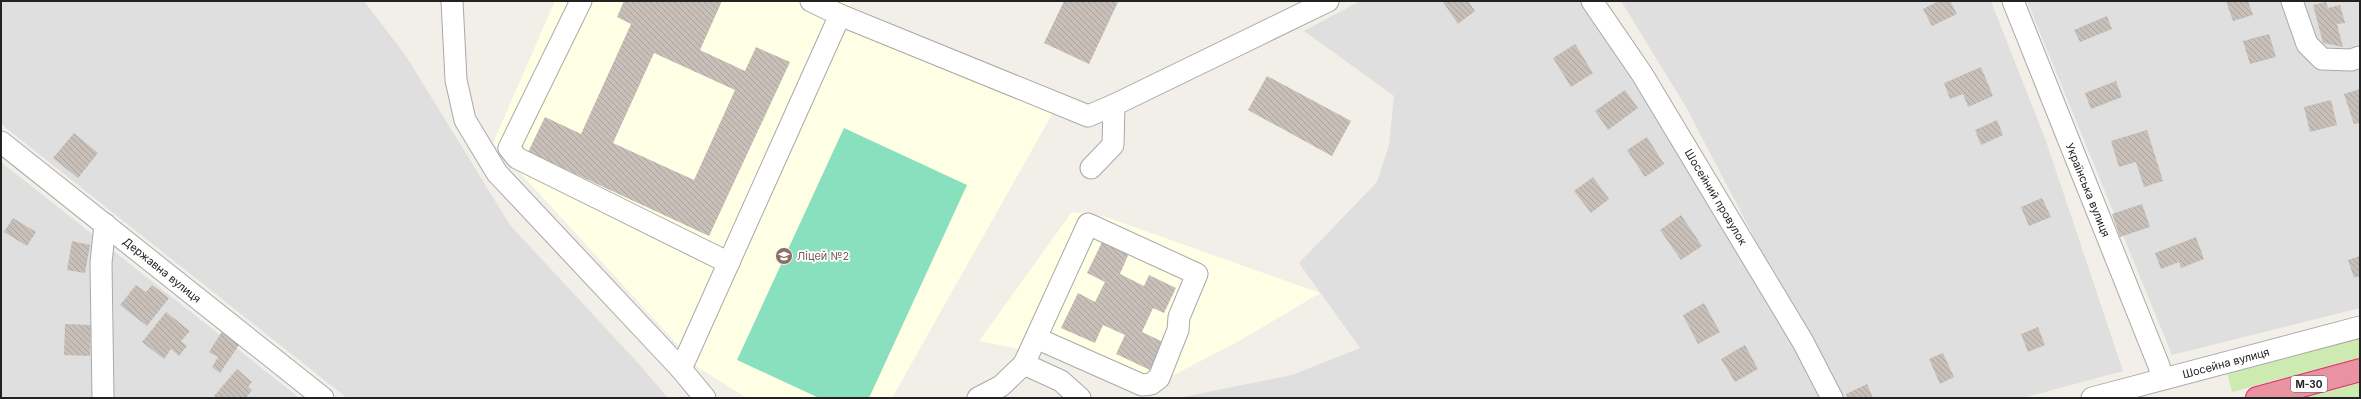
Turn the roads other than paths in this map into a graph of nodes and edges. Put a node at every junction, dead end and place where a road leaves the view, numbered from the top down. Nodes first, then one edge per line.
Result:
1 (452, 1) edge
2 (581, 1) edge
3 (811, 1) edge
4 (1328, 1) edge
5 (1592, 1) edge
6 (2013, 1) edge
7 (2292, 1) edge
8 (840, 15) junction
9 (2360, 57) edge
10 (1114, 105) junction
11 (1, 142) edge
12 (1091, 168) dead end
13 (105, 224) junction
14 (729, 263) junction
15 (2360, 327) edge
16 (1036, 338) junction
17 (1024, 364) junction
18 (681, 369) junction
19 (2360, 370) edge
20 (2163, 379) junction
21 (103, 398) edge
22 (323, 398) edge
23 (705, 398) edge
24 (978, 398) edge
25 (1080, 398) edge
26 (1832, 398) edge
27 (2092, 398) edge
28 (2257, 398) edge

1 - 18 street
2 - 14 street
3 - 8 street
4 - 10 street
5 - 26 street, Шосейний провулок
6 - 20 street, Українська вулиця
7 - 9 street
8 - 10 street
8 - 14 street
10 - 12 street
11 - 13 street, Державна вулиця
13 - 21 street
13 - 22 street, Державна вулиця
14 - 18 street
15 - 20 street, Шосейна вулиця
16 - 16 street
16 - 17 street
17 - 24 street
17 - 25 street
18 - 23 street
19 - 28 highway, М-30
20 - 27 street, Шосейна вулиця

